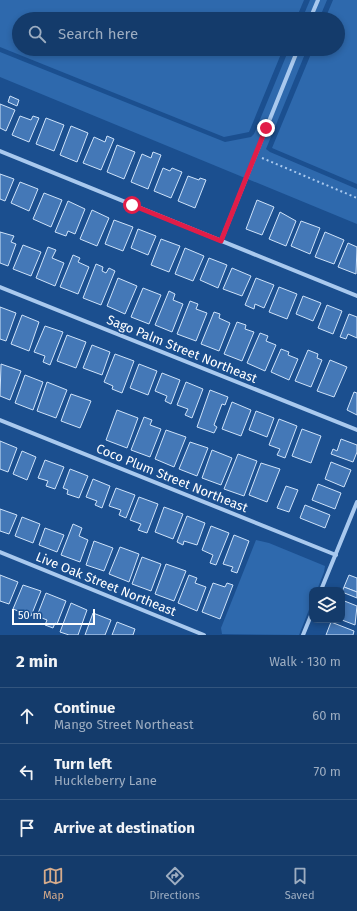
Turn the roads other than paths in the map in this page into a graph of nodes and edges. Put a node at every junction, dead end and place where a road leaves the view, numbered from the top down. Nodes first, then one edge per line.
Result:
1 (318, 0) edge
2 (313, 12) edge
3 (295, 56) edge
4 (0, 151) edge
5 (221, 241) junction
6 (0, 287) edge
7 (357, 296) edge
8 (0, 420) edge
9 (357, 430) edge
10 (357, 502) edge
11 (0, 552) edge
12 (336, 555) junction
13 (322, 587) edge
14 (309, 620) edge
15 (204, 635) edge
16 (303, 635) edge

1 - 2 street
3 - 5 street
4 - 5 street
5 - 7 street
6 - 9 street, Sago Palm Street Northeast
8 - 12 street, Coco Plum Street Northeast
10 - 12 street
11 - 15 street, Live Oak Street Northeast
12 - 13 street
14 - 16 street

